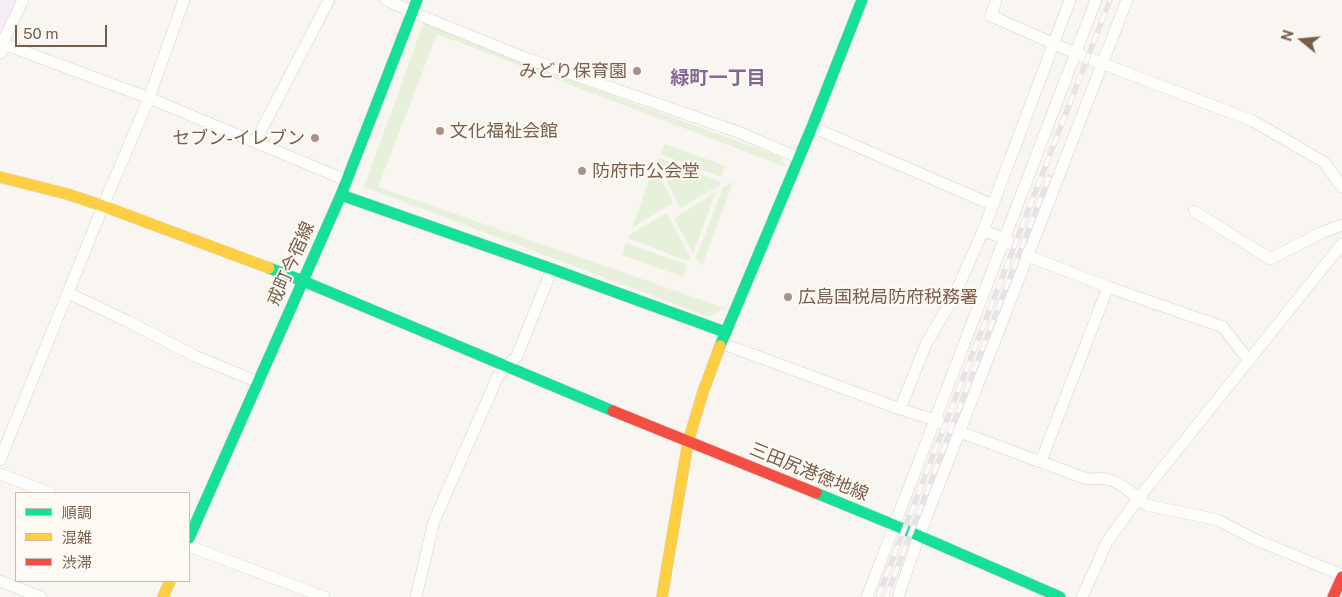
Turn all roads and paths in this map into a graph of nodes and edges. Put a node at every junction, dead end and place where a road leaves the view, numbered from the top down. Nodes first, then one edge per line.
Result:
1 (22, 0) edge
2 (184, 0) edge
3 (330, 0) edge
4 (386, 0) edge
5 (417, 0) edge
6 (862, 0) edge
7 (996, 0) edge
8 (1070, 0) edge
9 (1096, 0) edge
10 (1127, 0) edge
11 (412, 12) junction
12 (1053, 43) junction
13 (3, 49) edge
14 (1075, 53) junction
15 (1103, 64) junction
16 (149, 98) junction
17 (812, 127) junction
18 (255, 142) junction
19 (799, 158) junction
20 (0, 177) edge
21 (346, 180) junction
22 (1342, 187) edge
23 (341, 195) junction
24 (993, 204) junction
25 (103, 206) junction
26 (1194, 211) dead end
27 (1342, 225) edge
28 (983, 231) junction
29 (1004, 238) junction
30 (1342, 244) edge
31 (1028, 256) junction
32 (552, 269) junction
33 (302, 281) junction
34 (1108, 287) junction
35 (68, 293) junction
36 (725, 332) junction
37 (721, 343) junction
38 (1249, 361) junction
39 (508, 366) junction
40 (258, 382) junction
41 (900, 410) junction
42 (935, 420) junction
43 (960, 432) junction
44 (688, 442) junction
45 (0, 460) edge
46 (1041, 461) junction
47 (0, 474) edge
48 (47, 492) edge
49 (1138, 499) junction
50 (894, 525) junction
51 (190, 536) edge
52 (919, 536) junction
53 (190, 546) edge
54 (1342, 576) edge
55 (0, 581) edge
56 (170, 582) edge
57 (41, 597) edge
58 (163, 597) edge
59 (324, 597) edge
60 (416, 597) edge
61 (662, 597) edge
62 (868, 597) edge
63 (898, 597) edge
64 (1060, 597) edge
65 (1082, 597) edge
66 (1334, 597) edge

1 - 13 street
2 - 16 street
3 - 18 street
4 - 11 street
5 - 11 street, 戒町今宿線
6 - 17 street
7 - 12 street
8 - 12 street
9 - 14 street
10 - 15 street
11 - 19 street
11 - 21 street, 戒町今宿線
12 - 14 street
12 - 24 street
13 - 16 street
14 - 15 street
14 - 29 street
15 - 22 street
15 - 31 street
16 - 18 street
16 - 25 street
17 - 19 street
17 - 24 street
18 - 21 street
19 - 36 street
20 - 25 street, 三田尻港徳地線
21 - 23 street, 戒町今宿線
23 - 32 street
23 - 33 street, 戒町今宿線
24 - 28 street
25 - 33 street, 三田尻港徳地線
25 - 35 street
26 - 27 street
28 - 29 street
28 - 41 street
29 - 31 street
29 - 42 street
30 - 38 street
31 - 34 street
31 - 43 street
32 - 36 street
32 - 39 street
33 - 39 street, 三田尻港徳地線
33 - 40 street, 戒町今宿線
34 - 38 street
34 - 46 street
35 - 40 street
35 - 45 street
36 - 37 street
37 - 41 street
37 - 44 street
38 - 49 street
39 - 44 street, 三田尻港徳地線
39 - 60 street
40 - 51 street, 戒町今宿線
41 - 42 street
42 - 43 street
42 - 50 street
43 - 46 street
43 - 52 street
44 - 50 street, 三田尻港徳地線
44 - 61 street
46 - 49 street
47 - 48 street
49 - 54 street
49 - 65 street
50 - 52 street, 三田尻港徳地線
50 - 62 street
52 - 63 street
52 - 64 street, 三田尻港徳地線
53 - 59 street
54 - 66 street
55 - 57 street
56 - 58 street

